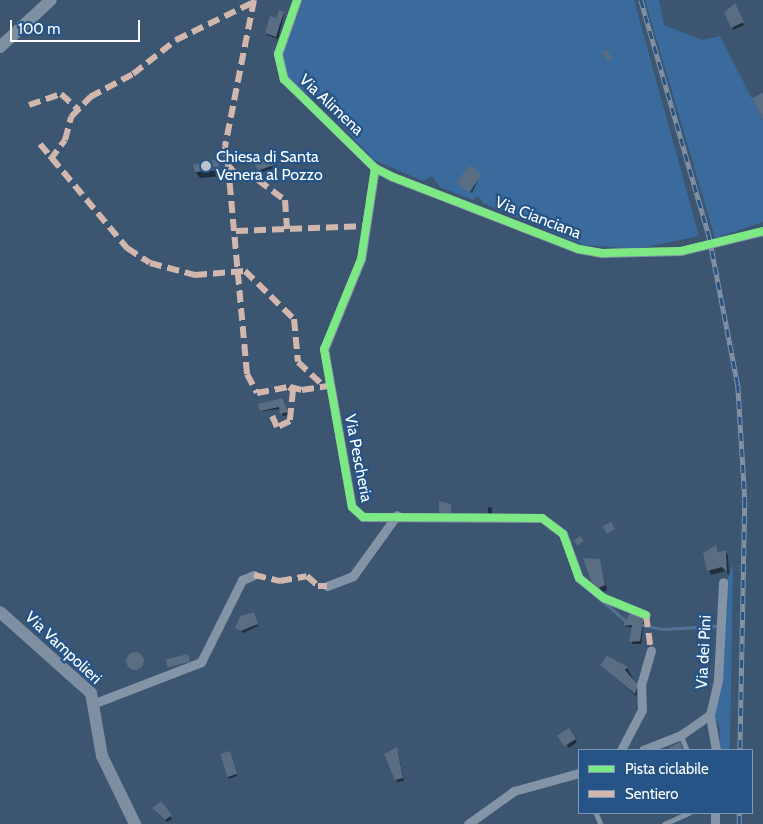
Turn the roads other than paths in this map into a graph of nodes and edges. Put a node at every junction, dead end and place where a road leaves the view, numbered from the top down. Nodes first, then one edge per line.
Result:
1 (51, 0) edge
2 (297, 0) edge
3 (0, 47) edge
4 (375, 168) junction
5 (763, 231) edge
6 (397, 515) junction
7 (254, 575) dead end
8 (722, 582) dead end
9 (327, 586) dead end
10 (0, 612) edge
11 (646, 615) dead end
12 (651, 650) dead end
13 (95, 703) junction
14 (710, 715) junction
15 (681, 735) junction
16 (622, 749) edge
17 (646, 749) edge
18 (688, 749) edge
19 (716, 749) edge
20 (578, 773) edge
21 (687, 814) edge
22 (136, 824) edge
23 (468, 824) edge
24 (664, 824) edge

1 - 3 street
2 - 4 street, Via Alimena
4 - 5 street, Via Cianciana
4 - 6 street, Via Pescheria
6 - 9 street
6 - 11 street, Via Pescheria
7 - 13 street
8 - 14 street, Via dei Pini
10 - 13 street, Via Vampolieri
12 - 16 street
13 - 22 street, Via Vampolieri
14 - 15 street
14 - 19 street, Via dei Pini
15 - 17 street
15 - 18 lane
20 - 23 street
21 - 24 lane

